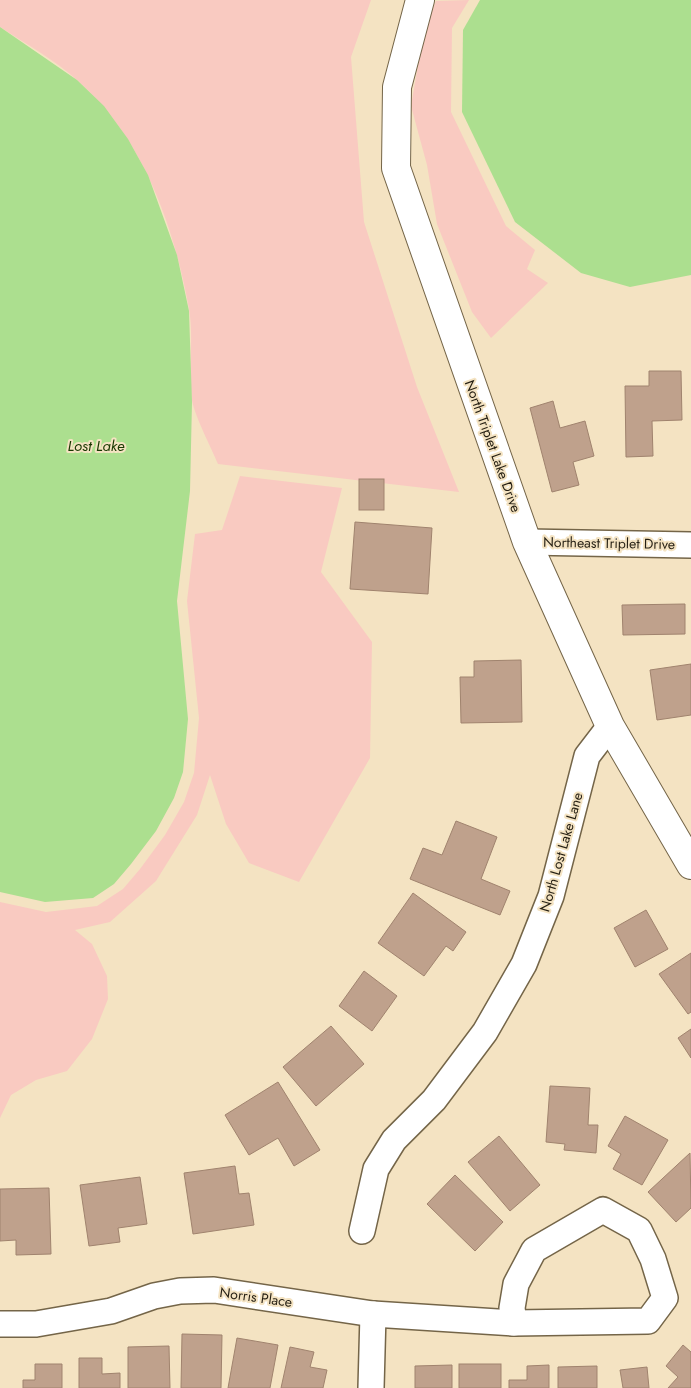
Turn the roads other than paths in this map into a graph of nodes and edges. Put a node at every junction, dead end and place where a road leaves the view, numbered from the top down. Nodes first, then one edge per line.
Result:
1 (420, 0) edge
2 (527, 542) junction
3 (691, 544) edge
4 (610, 726) junction
5 (691, 866) edge
6 (362, 1232) dead end
7 (373, 1314) junction
8 (514, 1322) junction
9 (0, 1324) edge
10 (371, 1388) edge

1 - 2 street, North Triplet Lake Drive
2 - 3 street, Northeast Triplet Drive
2 - 4 street, North Triplet Lake Drive
4 - 5 street, North Triplet Lake Drive
4 - 6 street, North Lost Lake Lane
7 - 8 street, Norris Place
7 - 9 street, Norris Place
7 - 10 street
8 - 8 street, Norris Place

